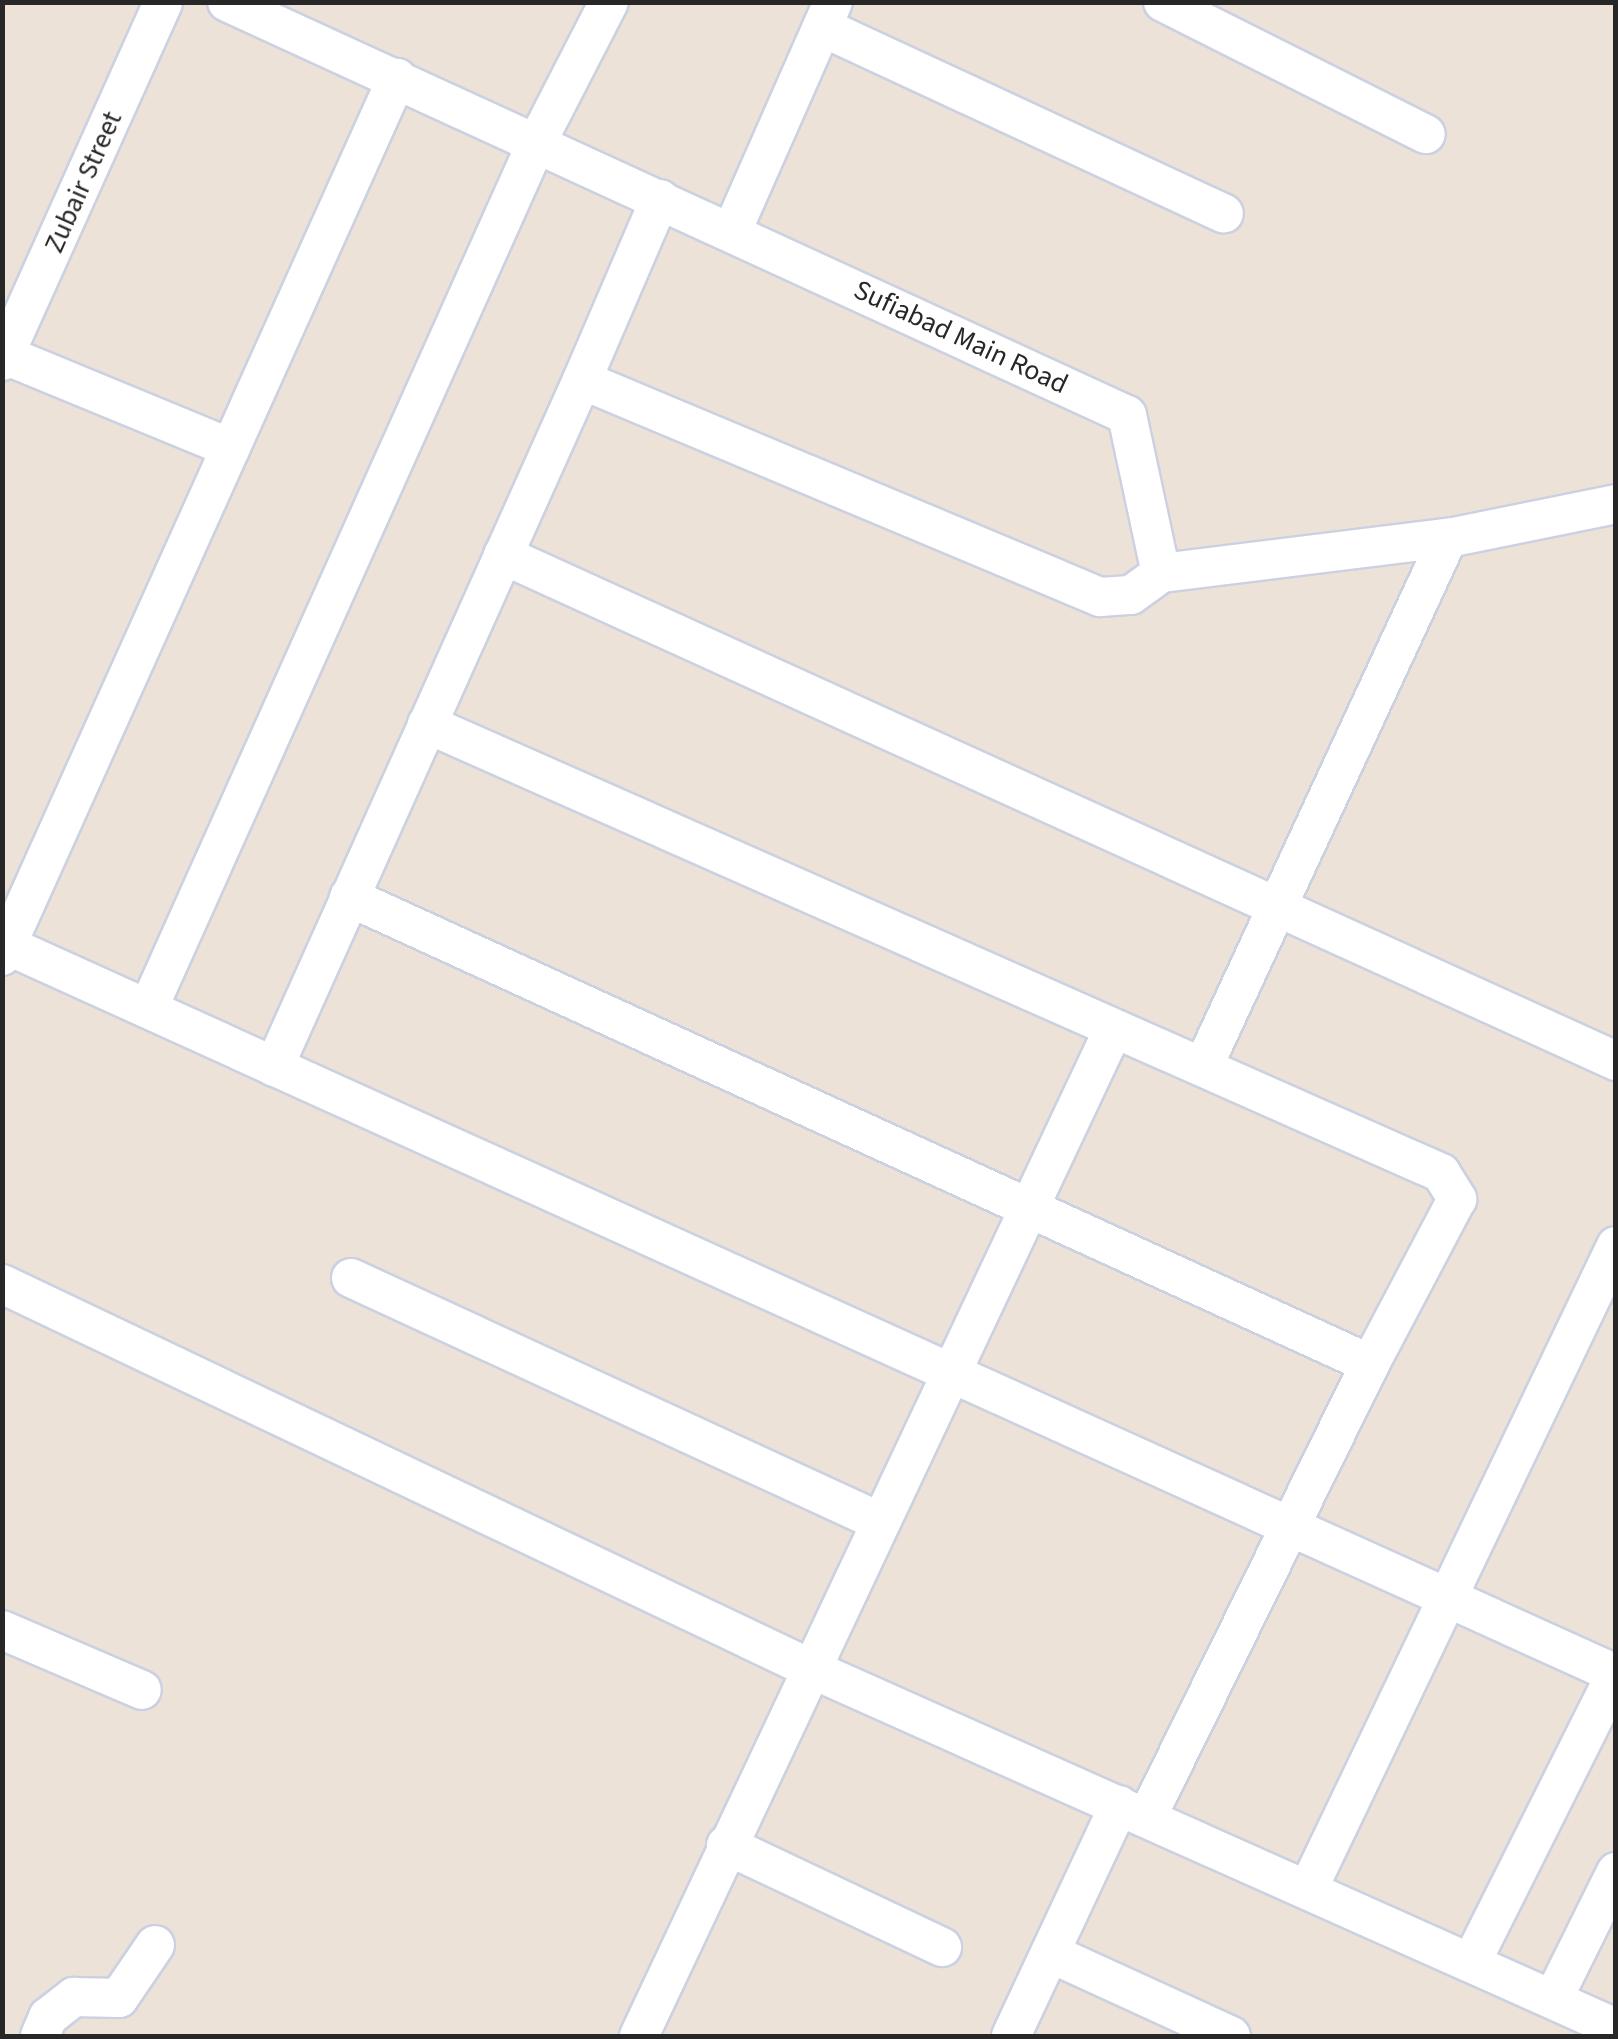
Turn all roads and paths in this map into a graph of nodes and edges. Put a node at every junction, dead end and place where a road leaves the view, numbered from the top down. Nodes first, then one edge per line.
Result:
1 (163, 2) edge
2 (227, 2) edge
3 (609, 2) edge
4 (1163, 2) edge
5 (828, 15) edge
6 (397, 78) junction
7 (1426, 134) dead end
8 (537, 142) junction
9 (660, 199) junction
10 (1224, 214) dead end
11 (732, 232) junction
12 (4, 358) edge
13 (582, 380) junction
14 (231, 448) junction
15 (1616, 504) edge
16 (1448, 538) junction
17 (503, 555) junction
18 (1161, 572) junction
19 (426, 724) junction
20 (350, 897) junction
21 (1273, 905) junction
22 (4, 948) edge
23 (148, 1009) junction
24 (1113, 1030) junction
25 (1616, 1060) edge
26 (274, 1066) junction
27 (1203, 1068) junction
28 (1029, 1201) junction
29 (1616, 1246) edge
30 (352, 1278) dead end
31 (2, 1284) edge
32 (1370, 1364) junction
33 (946, 1369) junction
34 (878, 1521) junction
35 (1290, 1528) junction
36 (1446, 1598) junction
37 (2, 1630) edge
38 (807, 1666) junction
39 (1616, 1674) edge
40 (142, 1690) dead end
41 (1133, 1811) junction
42 (726, 1845) junction
43 (1616, 1872) edge
44 (1308, 1889) junction
45 (155, 1945) dead end
46 (942, 1947) dead end
47 (1050, 1952) junction
48 (1471, 1963) junction
49 (1553, 2000) junction
50 (1616, 2028) edge
51 (40, 2036) edge
52 (639, 2036) edge
53 (1012, 2036) edge
54 (1231, 2036) edge

1 - 12 street, Zubair Street
2 - 6 street, Sufiabad Main Road
3 - 8 street
4 - 7 street
5 - 10 street
5 - 11 street
6 - 8 street, Sufiabad Main Road
6 - 14 street
8 - 9 street, Sufiabad Main Road
8 - 23 street
9 - 11 street, Sufiabad Main Road
9 - 13 street
11 - 18 street, Sufiabad Main Road
12 - 14 street
13 - 17 street
13 - 18 street
14 - 22 street
15 - 16 street
16 - 18 street
16 - 21 street
17 - 19 street
17 - 21 street
19 - 20 street
19 - 24 street
20 - 26 street
20 - 28 street
21 - 25 street
21 - 27 street
22 - 23 street
23 - 26 street
24 - 27 street
24 - 28 street
26 - 33 street
27 - 32 street
28 - 32 street
28 - 33 street
29 - 36 street
30 - 34 street
31 - 38 street
32 - 35 street
33 - 34 street
33 - 35 street
34 - 38 street
35 - 36 street
35 - 41 street
36 - 39 street
36 - 44 street
37 - 40 street
38 - 41 street
38 - 42 street
39 - 48 street
41 - 44 street
41 - 47 street
42 - 46 street
42 - 52 street
43 - 49 street
44 - 48 street
45 - 51 street
47 - 53 street
47 - 54 street
48 - 49 street
49 - 50 street

